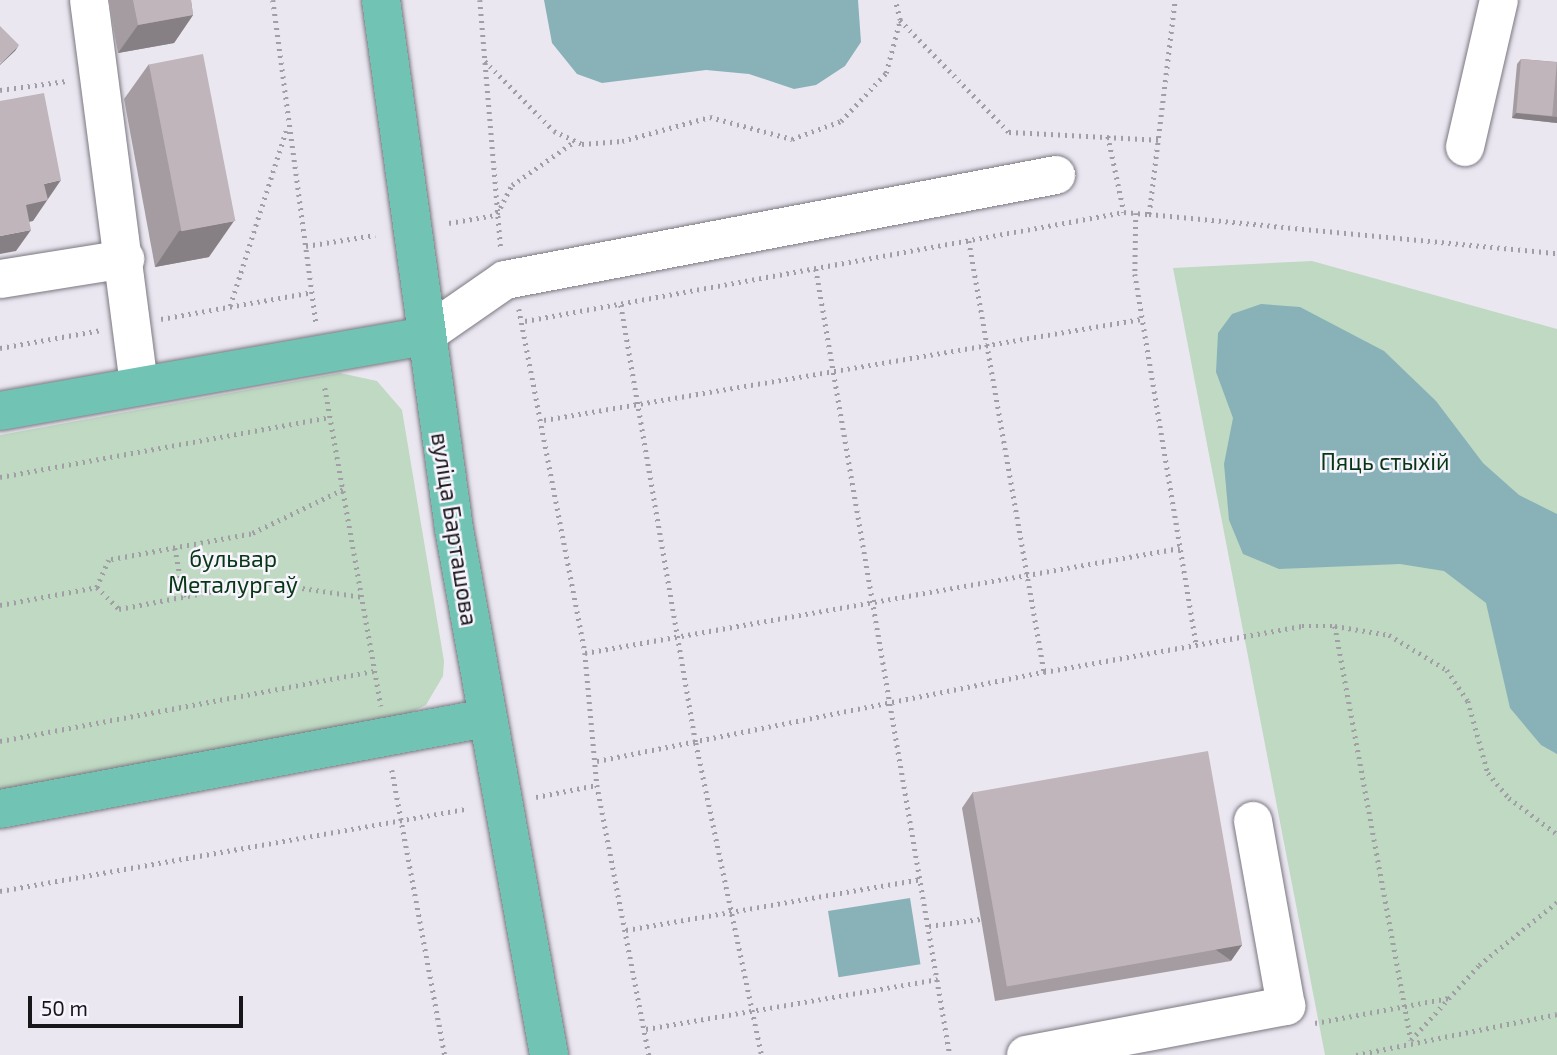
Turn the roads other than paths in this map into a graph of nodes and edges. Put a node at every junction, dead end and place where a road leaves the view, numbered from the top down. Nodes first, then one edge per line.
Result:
1 (89, 0) edge
2 (381, 0) edge
3 (1499, 0) edge
4 (1465, 147) dead end
5 (1056, 175) dead end
6 (125, 259) junction
7 (0, 279) edge
8 (424, 336) junction
9 (139, 386) junction
10 (0, 411) edge
11 (487, 718) junction
12 (0, 808) edge
13 (1253, 821) dead end
14 (549, 1055) edge
15 (1026, 1055) edge

1 - 6 lane
2 - 8 main road, вуліца Барташова
3 - 4 lane
5 - 8 lane
6 - 7 lane
6 - 9 lane
8 - 9 main road
8 - 11 main road, вуліца Барташова
9 - 10 main road
11 - 12 main road
11 - 14 main road, вуліца Барташова
13 - 15 lane

